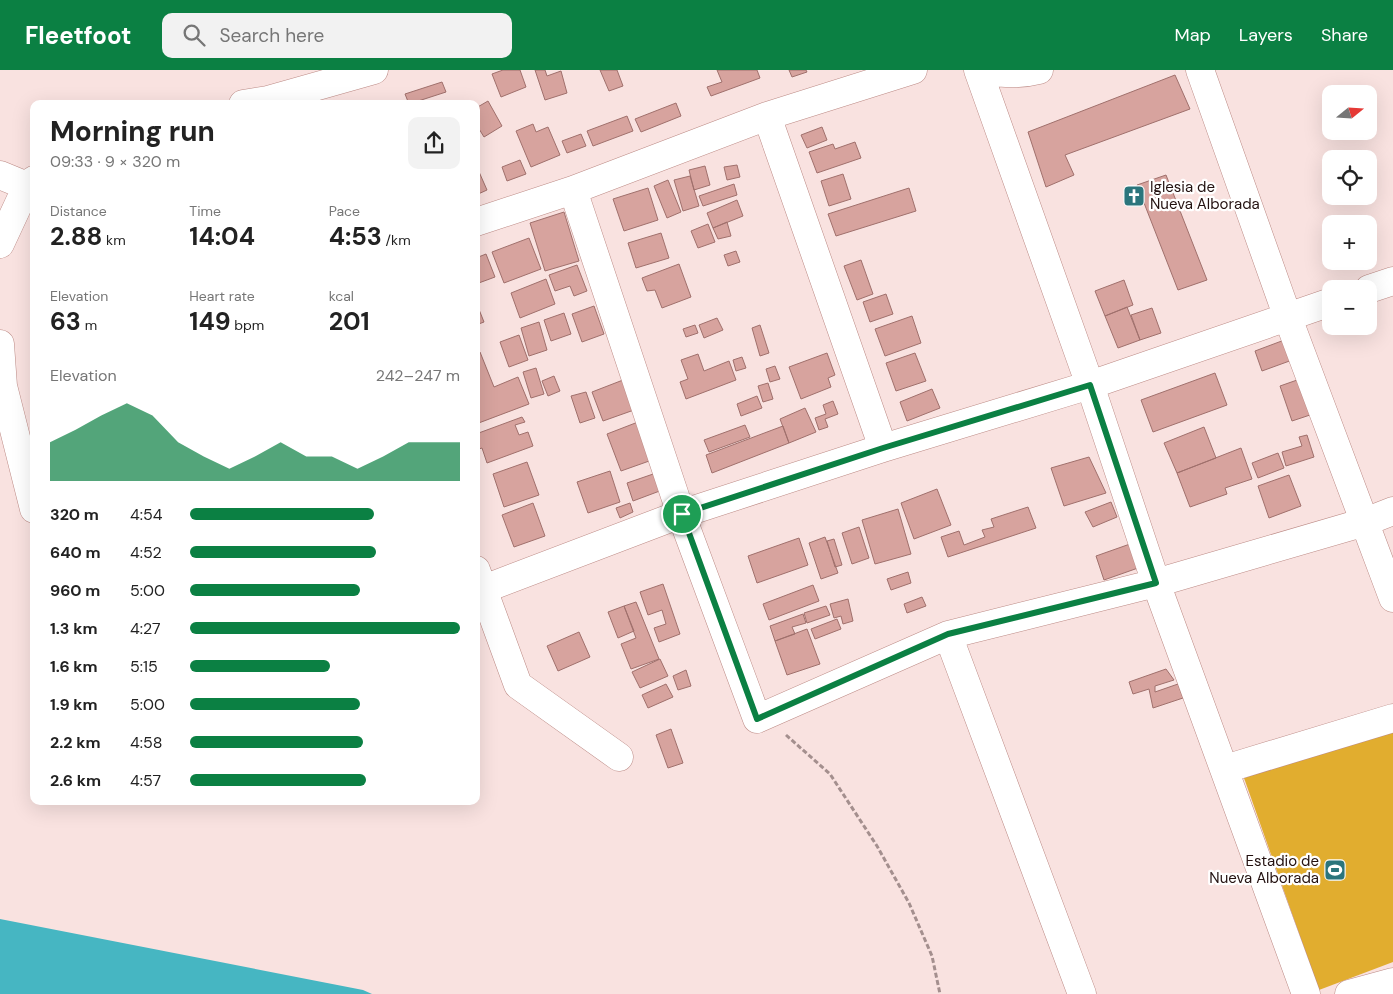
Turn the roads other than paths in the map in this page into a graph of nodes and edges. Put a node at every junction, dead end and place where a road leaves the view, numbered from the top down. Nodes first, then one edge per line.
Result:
1 (374, 70) edge
2 (914, 70) edge
3 (978, 70) edge
4 (984, 70) edge
5 (1039, 70) edge
6 (1200, 70) edge
7 (268, 100) edge
8 (767, 116) junction
9 (0, 175) edge
10 (30, 184) edge
11 (30, 189) edge
12 (573, 190) junction
13 (480, 221) edge
14 (0, 244) edge
15 (1393, 281) edge
16 (1377, 286) edge
17 (1322, 305) edge
18 (1288, 318) junction
19 (0, 344) edge
20 (1090, 385) junction
21 (883, 448) junction
22 (30, 493) edge
23 (1393, 511) edge
24 (682, 514) junction
25 (1365, 522) junction
26 (480, 583) edge
27 (1156, 583) junction
28 (480, 589) edge
29 (1393, 598) edge
30 (948, 634) junction
31 (1393, 718) edge
32 (619, 757) dead end
33 (1225, 769) junction
34 (1393, 982) edge
35 (1082, 994) edge
36 (1306, 994) edge
37 (1349, 994) edge

1 - 7 street
2 - 8 street
3 - 20 street
4 - 5 street
6 - 18 street
8 - 12 street
8 - 21 street
9 - 10 street
11 - 14 street
12 - 13 street
12 - 24 street
15 - 16 street
17 - 18 street
18 - 20 street
18 - 25 street
19 - 22 street
20 - 21 street
20 - 27 street
21 - 24 street
23 - 25 street
24 - 26 street
24 - 30 street
25 - 27 street
25 - 29 street
27 - 30 street
27 - 33 street
28 - 32 street
30 - 35 street
31 - 33 street
33 - 36 street
34 - 37 street

